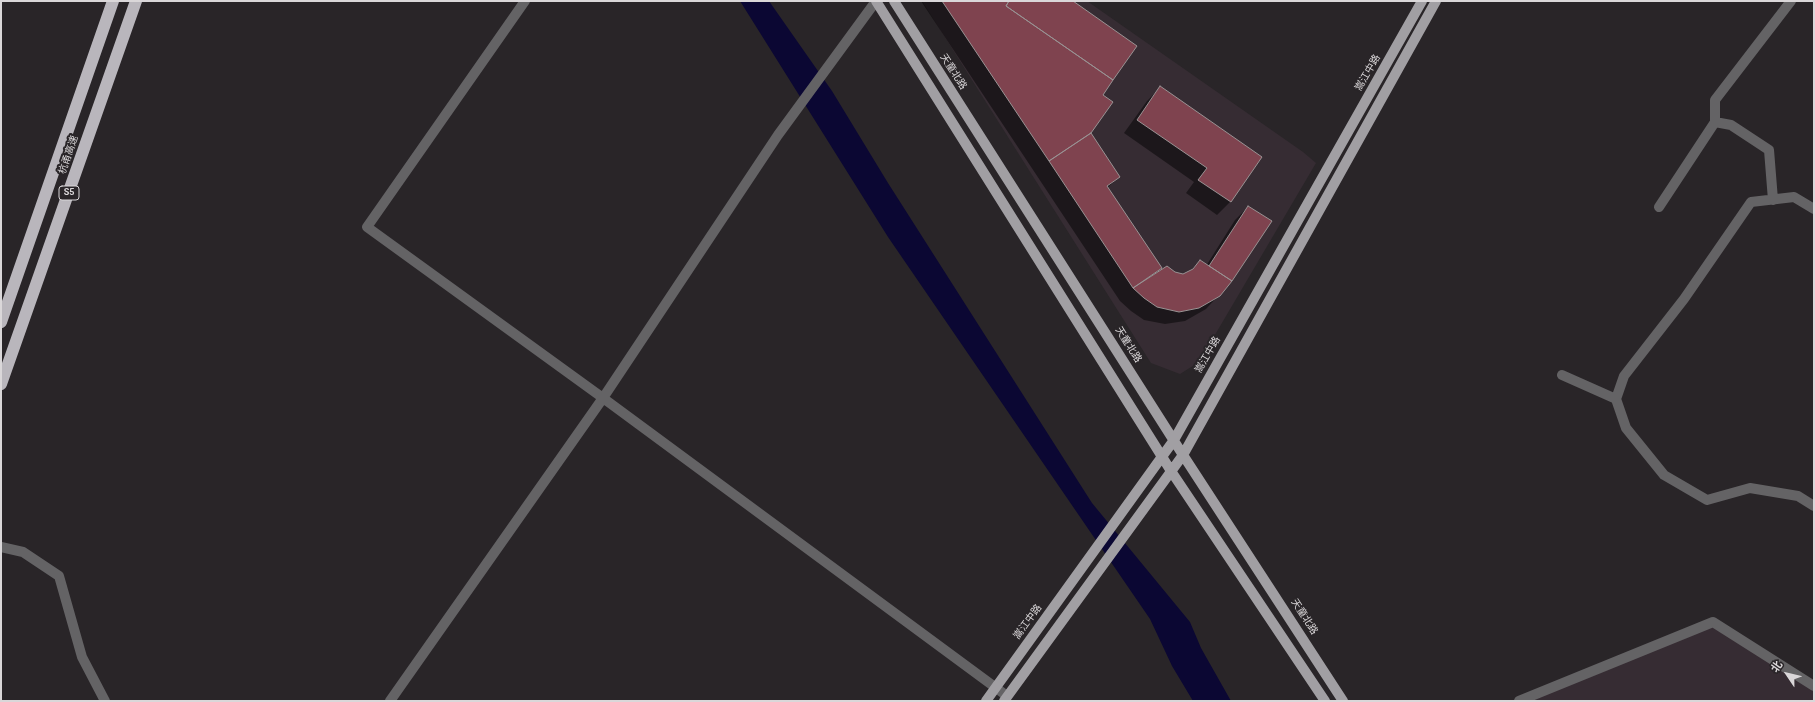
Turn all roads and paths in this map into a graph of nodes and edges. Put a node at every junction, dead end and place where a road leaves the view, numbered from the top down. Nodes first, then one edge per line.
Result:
1 (113, 1) edge
2 (136, 1) edge
3 (525, 1) edge
4 (876, 1) edge
5 (894, 1) edge
6 (1422, 1) edge
7 (1436, 1) edge
8 (1791, 1) edge
9 (1715, 122) junction
10 (1773, 200) junction
11 (1659, 207) dead end
12 (1814, 209) edge
13 (1, 322) edge
14 (1562, 375) dead end
15 (1, 384) edge
16 (603, 398) junction
17 (1616, 399) junction
18 (1174, 440) junction
19 (1183, 455) junction
20 (1162, 456) junction
21 (1172, 471) junction
22 (1814, 506) edge
23 (1, 547) edge
24 (1814, 686) edge
25 (995, 688) junction
26 (1005, 699) edge
27 (105, 701) edge
28 (390, 701) edge
29 (986, 701) edge
30 (1326, 701) edge
31 (1343, 701) edge
32 (1519, 701) edge

1 - 13 highway, 杭甬高速 / S5
2 - 15 highway, 杭甬高速 / S5
3 - 16 street
4 - 16 street
4 - 20 main road
5 - 18 main road, 天童北路
6 - 18 main road, 嵩江中路
7 - 19 main road
8 - 9 street
9 - 10 street
9 - 11 street
10 - 12 street
10 - 17 street
14 - 17 street
16 - 25 street
16 - 28 street
17 - 22 street
18 - 19 main road, 天童北路
18 - 20 main road, 嵩江中路
19 - 21 main road
19 - 31 main road, 天童北路
20 - 21 main road
20 - 25 main road, 嵩江中路
21 - 26 main road
21 - 30 main road
23 - 27 street
24 - 32 street
25 - 26 street
25 - 29 main road, 嵩江中路

